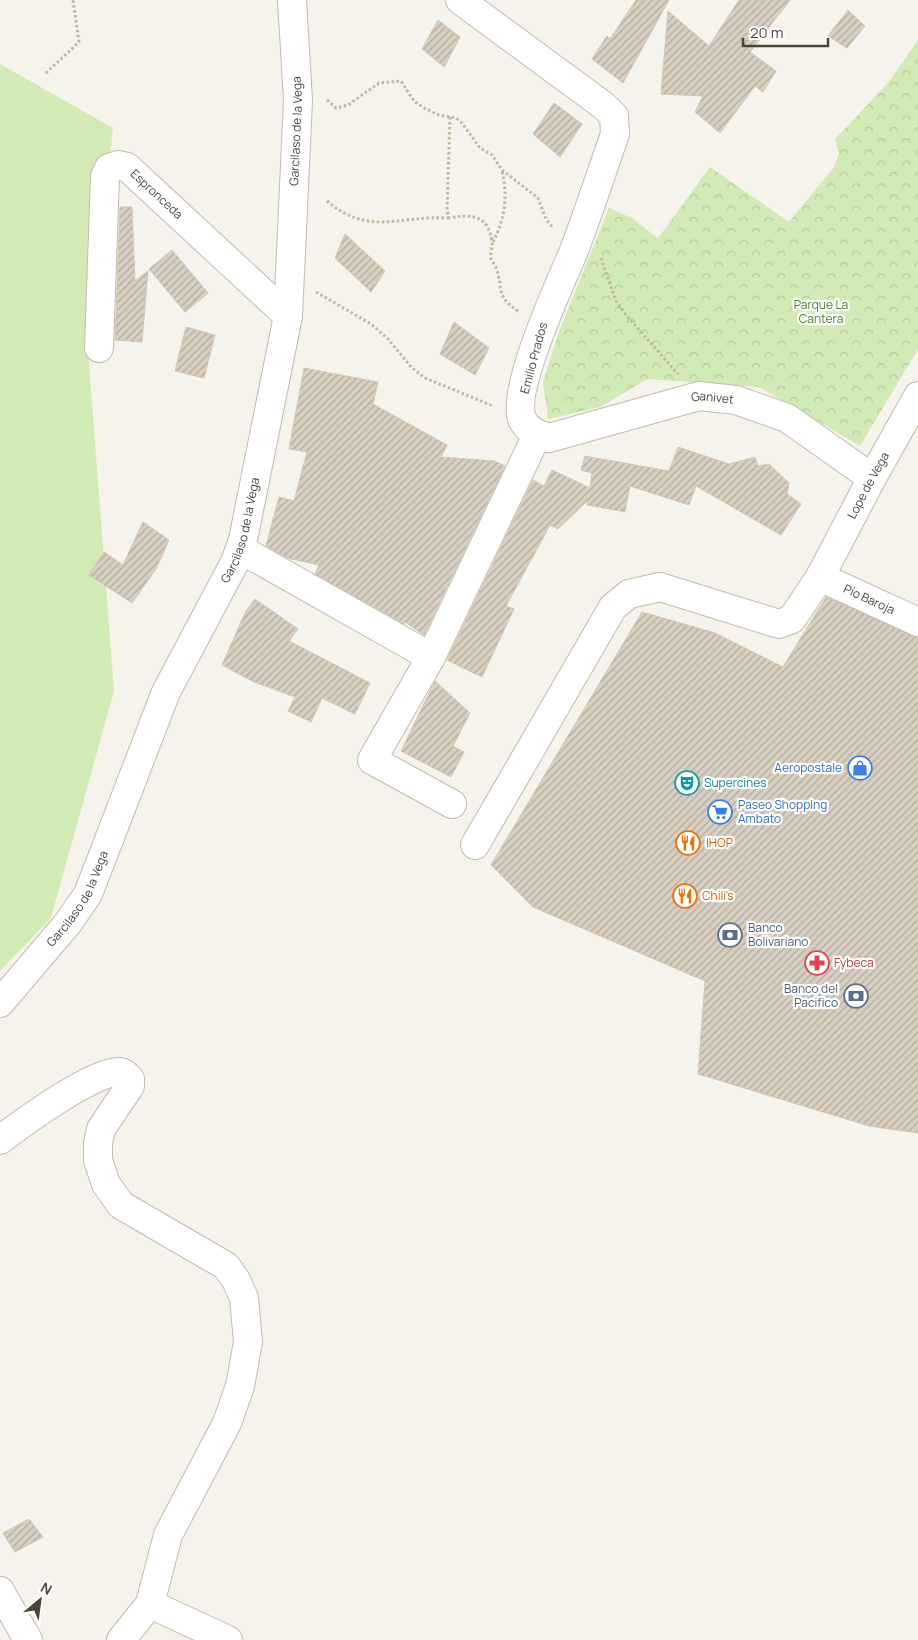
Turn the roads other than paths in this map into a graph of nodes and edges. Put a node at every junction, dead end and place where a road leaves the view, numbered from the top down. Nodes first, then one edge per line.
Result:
1 (292, 0) edge
2 (460, 0) edge
3 (288, 316) junction
4 (99, 348) dead end
5 (918, 396) edge
6 (529, 426) junction
7 (872, 478) junction
8 (240, 548) junction
9 (820, 577) junction
10 (918, 622) edge
11 (431, 657) junction
12 (452, 804) dead end
13 (476, 846) dead end
14 (0, 1003) edge
15 (0, 1140) edge
16 (0, 1591) edge
17 (150, 1604) junction
18 (28, 1640) edge
19 (121, 1640) edge
20 (228, 1640) edge

1 - 3 street, Garcilaso de la Vega
2 - 6 street, Emilio Prados
3 - 4 street, Espronceda
3 - 8 street, Garcilaso de la Vega
5 - 7 street, Lope de Vega
6 - 7 street, Ganivet
6 - 11 street, Emilio Prados
7 - 9 street, Lope de Vega
8 - 11 street
8 - 14 street, Garcilaso de la Vega
9 - 10 street, Pío Baroja
9 - 13 street, Lope de Vega
11 - 12 street, Emilio Prados
15 - 17 street
16 - 18 street
17 - 19 street
17 - 20 street

